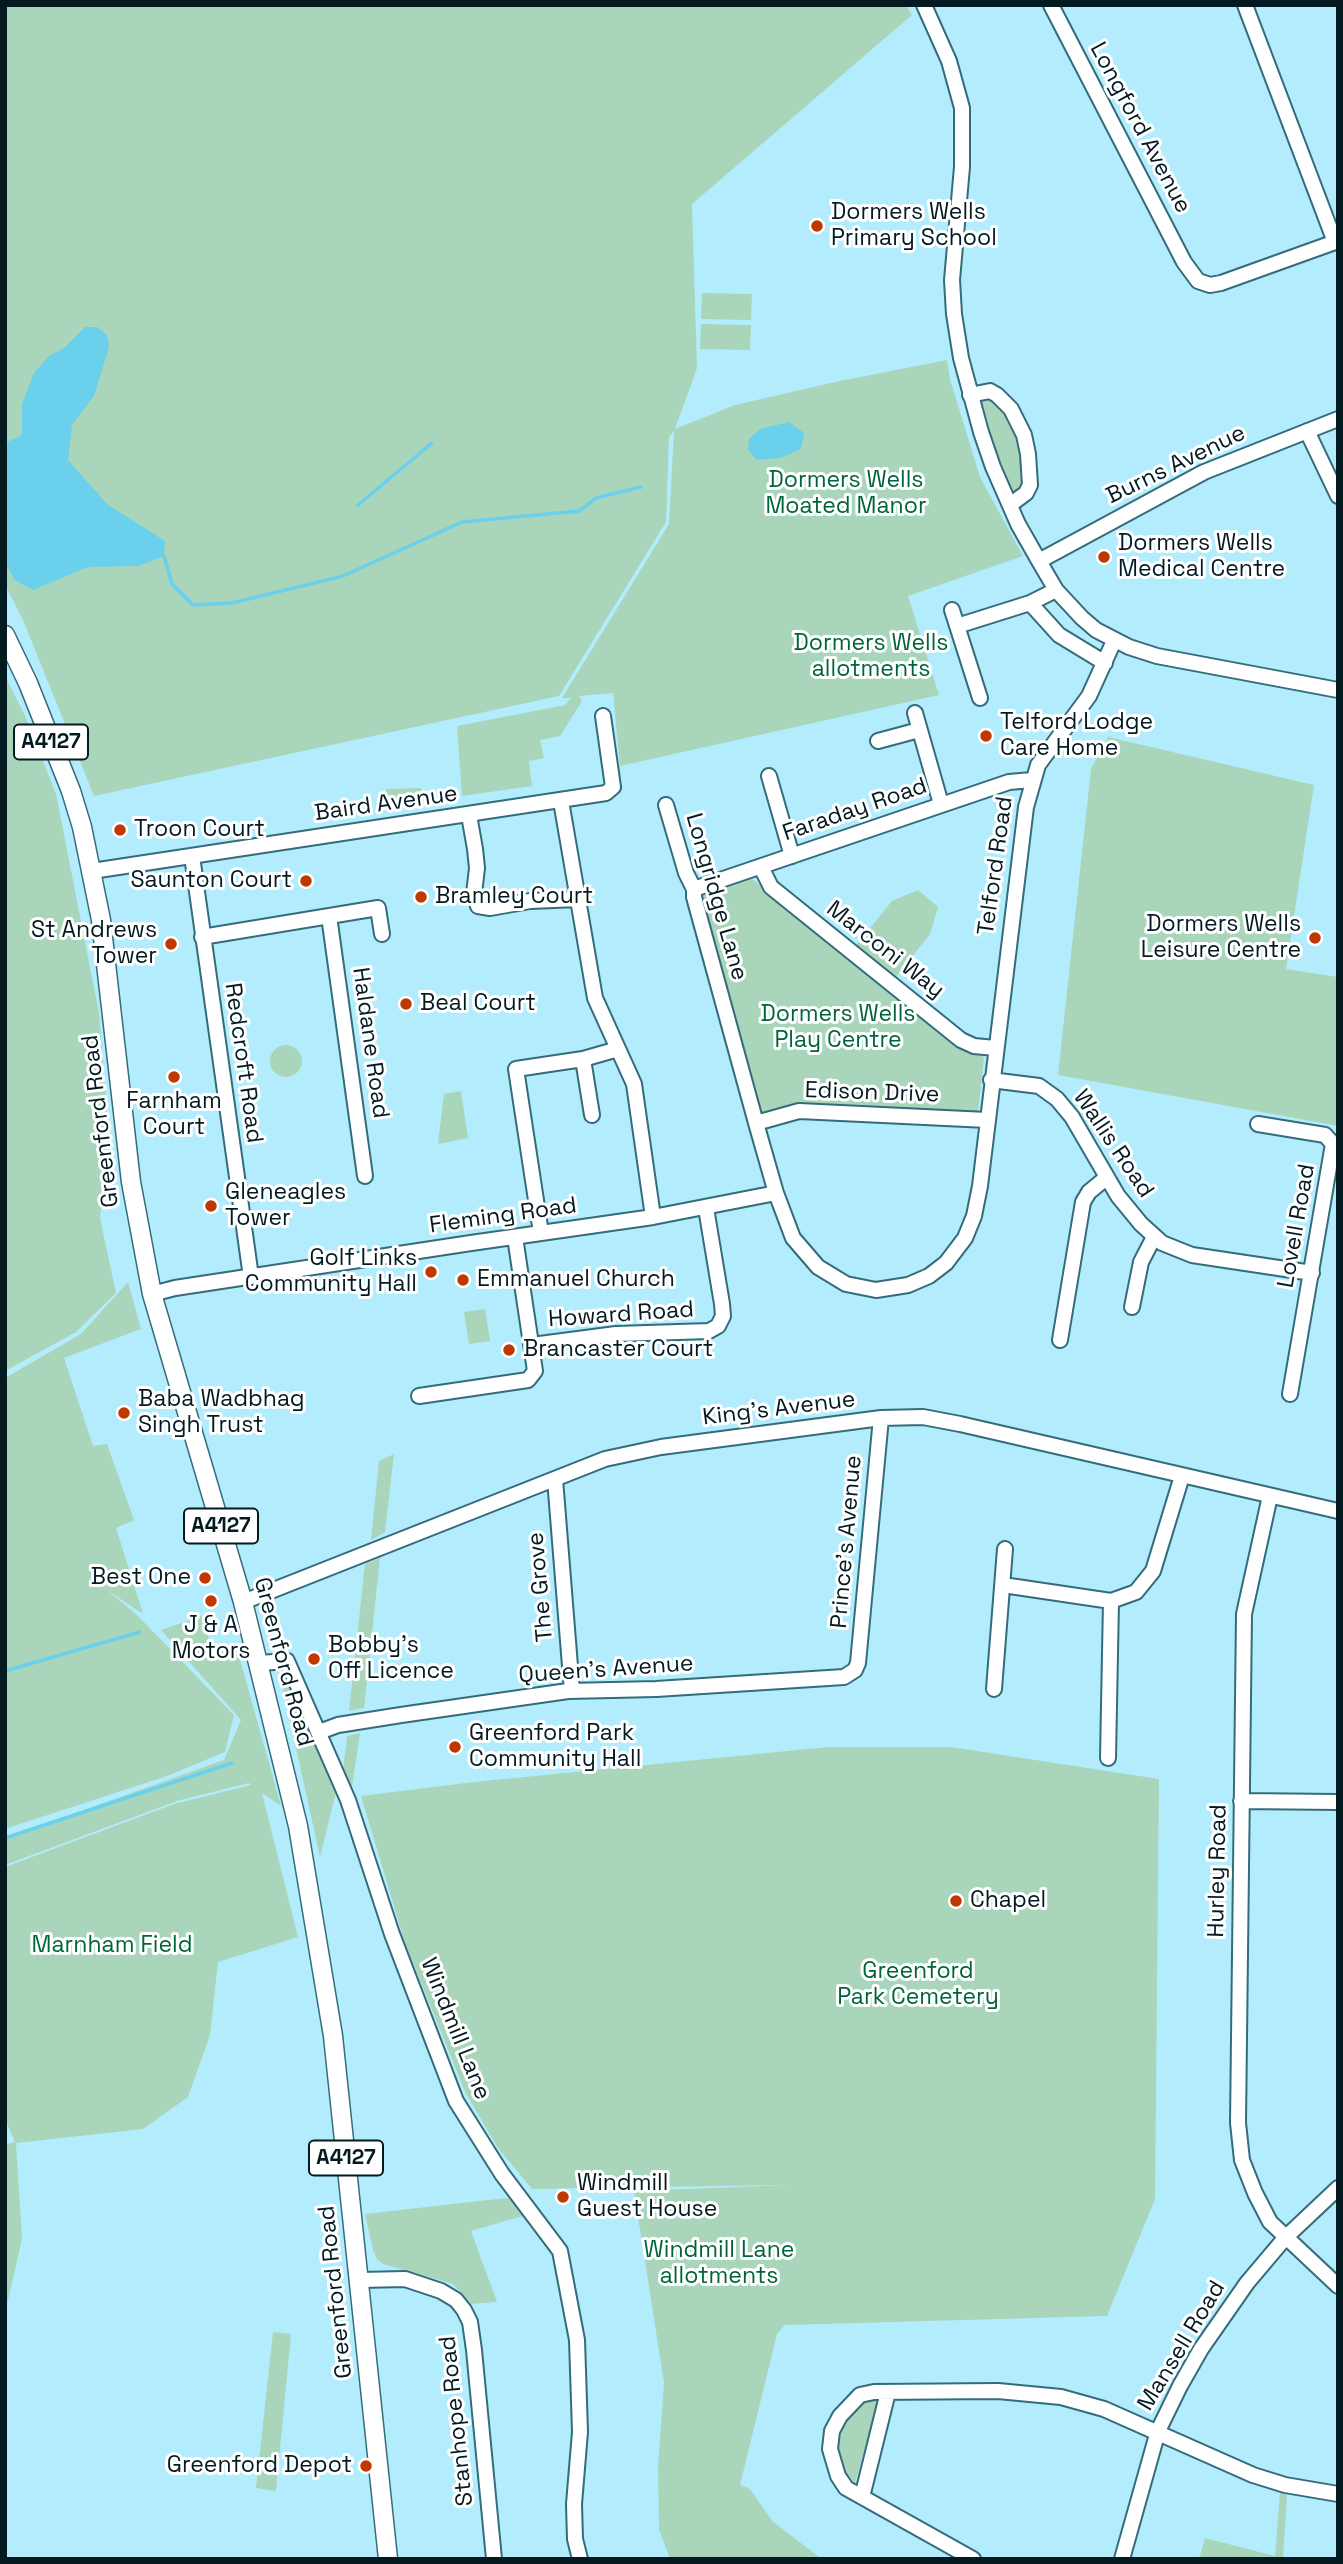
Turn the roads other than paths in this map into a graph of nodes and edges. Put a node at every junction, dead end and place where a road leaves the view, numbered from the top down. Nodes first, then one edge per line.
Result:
1 (924, 5) edge
2 (1051, 5) edge
3 (1245, 5) edge
4 (1337, 241) edge
5 (970, 395) junction
6 (1338, 419) edge
7 (1307, 431) junction
8 (1338, 496) edge
9 (1010, 505) junction
10 (1039, 561) junction
11 (1056, 590) junction
12 (1030, 603) junction
13 (952, 610) dead end
14 (957, 626) junction
15 (5, 635) edge
16 (1114, 641) junction
17 (1105, 663) junction
18 (1338, 690) edge
19 (980, 698) dead end
20 (915, 713) dead end
21 (603, 716) dead end
22 (919, 730) junction
23 (878, 741) dead end
24 (769, 776) dead end
25 (1032, 780) junction
26 (561, 800) junction
27 (941, 804) junction
28 (666, 805) dead end
29 (469, 815) junction
30 (192, 856) junction
31 (792, 856) junction
32 (761, 867) junction
33 (92, 871) junction
34 (694, 889) junction
35 (578, 898) junction
36 (329, 916) junction
37 (383, 934) dead end
38 (202, 937) junction
39 (995, 1048) junction
40 (618, 1049) junction
41 (583, 1059) junction
42 (991, 1080) junction
43 (592, 1115) dead end
44 (987, 1120) junction
45 (756, 1122) junction
46 (1258, 1124) dead end
47 (365, 1177) dead end
48 (1106, 1178) junction
49 (776, 1193) junction
50 (706, 1208) junction
51 (653, 1217) junction
52 (541, 1233) junction
53 (515, 1237) junction
54 (1154, 1237) junction
55 (1312, 1273) junction
56 (251, 1277) junction
57 (152, 1294) junction
58 (1132, 1307) dead end
59 (1060, 1340) dead end
60 (532, 1345) junction
61 (1290, 1394) dead end
62 (419, 1395) dead end
63 (881, 1418) junction
64 (1182, 1476) junction
65 (555, 1479) junction
66 (1269, 1496) junction
67 (1338, 1511) edge
68 (1005, 1549) dead end
69 (1003, 1585) junction
70 (1111, 1601) junction
71 (243, 1602) junction
72 (260, 1662) junction
73 (855, 1670) joint
74 (994, 1689) dead end
75 (572, 1690) junction
76 (319, 1732) junction
77 (1108, 1758) dead end
78 (1241, 1801) junction
79 (1338, 1802) edge
80 (1338, 2188) edge
81 (1285, 2238) junction
82 (360, 2280) junction
83 (1338, 2286) edge
84 (888, 2392) junction
85 (1158, 2431) junction
86 (1338, 2494) edge
87 (862, 2497) junction
88 (388, 2559) edge
89 (494, 2559) edge
90 (580, 2559) edge
91 (973, 2559) edge
92 (1122, 2559) edge

1 - 5 street
2 - 4 street, Longford Avenue
3 - 4 street
5 - 9 street
5 - 9 street
6 - 7 street, Burns Avenue
7 - 8 street
7 - 10 street, Burns Avenue
9 - 10 street
10 - 11 street
11 - 12 street
11 - 16 street
12 - 14 street
12 - 17 street
13 - 14 street
14 - 19 street
15 - 33 main road, Greenford Road / A4127
16 - 17 street, Telford Road
16 - 18 street
17 - 25 street, Telford Road
20 - 22 street
21 - 26 street, Baird Avenue
22 - 23 street
22 - 27 street
24 - 31 street
25 - 27 street, Faraday Road
25 - 39 street, Telford Road
26 - 29 street, Baird Avenue
26 - 35 street
27 - 31 street, Faraday Road
28 - 34 street, Longridge Lane
29 - 30 street, Baird Avenue
29 - 35 street
30 - 33 street, Baird Avenue
30 - 38 street, Redcroft Road
31 - 32 street, Faraday Road
32 - 34 street, Faraday Road
32 - 39 street, Marconi Way
33 - 57 main road, Greenford Road / A4127
34 - 45 street, Longridge Lane
35 - 40 street
36 - 37 street, Haldane Road
36 - 38 street, Haldane Road
36 - 47 street, Haldane Road
38 - 56 street, Redcroft Road
39 - 42 street, Telford Road
40 - 41 street
40 - 51 street
41 - 43 street
41 - 52 street
42 - 44 street, Telford Road
42 - 48 street, Wallis Road
44 - 45 street, Edison Drive
44 - 49 street, Telford Road
45 - 49 street, Longridge Lane
46 - 55 street, Lovell Road
48 - 54 street, Wallis Road
48 - 59 street
49 - 50 street, Fleming Road
50 - 51 street, Fleming Road
50 - 60 street, Howard Road
51 - 52 street, Fleming Road
52 - 53 street, Fleming Road
53 - 56 street, Fleming Road
53 - 60 street
54 - 55 street, Wallis Road
54 - 58 street
55 - 61 street, Lovell Road
56 - 57 street, Fleming Road
57 - 71 main road, Greenford Road / A4127
60 - 62 street
63 - 64 street, King's Avenue
63 - 65 street, King's Avenue
63 - 73 street, Prince's Avenue
64 - 66 street, King's Avenue
64 - 70 street
65 - 71 street, King's Avenue
65 - 75 street, The Grove
66 - 67 street, King's Avenue
66 - 78 street, Hurley Road
68 - 69 street
69 - 70 street
69 - 74 street
70 - 77 street
71 - 72 main road, Greenford Road / A4127
72 - 76 street, Windmill Lane
72 - 82 main road, Greenford Road / A4127
73 - 75 street, Queen's Avenue
75 - 76 street, Queen's Avenue
76 - 90 street, Windmill Lane
78 - 79 street
78 - 81 street, Hurley Road
80 - 81 street, Mansell Road
81 - 83 street, Hurley Road
81 - 85 street, Mansell Road
82 - 88 main road, Greenford Road / A4127
82 - 89 street, Stanhope Road
84 - 85 street
84 - 87 street
84 - 87 street
85 - 86 street
85 - 92 street, Mansell Road
87 - 91 street

